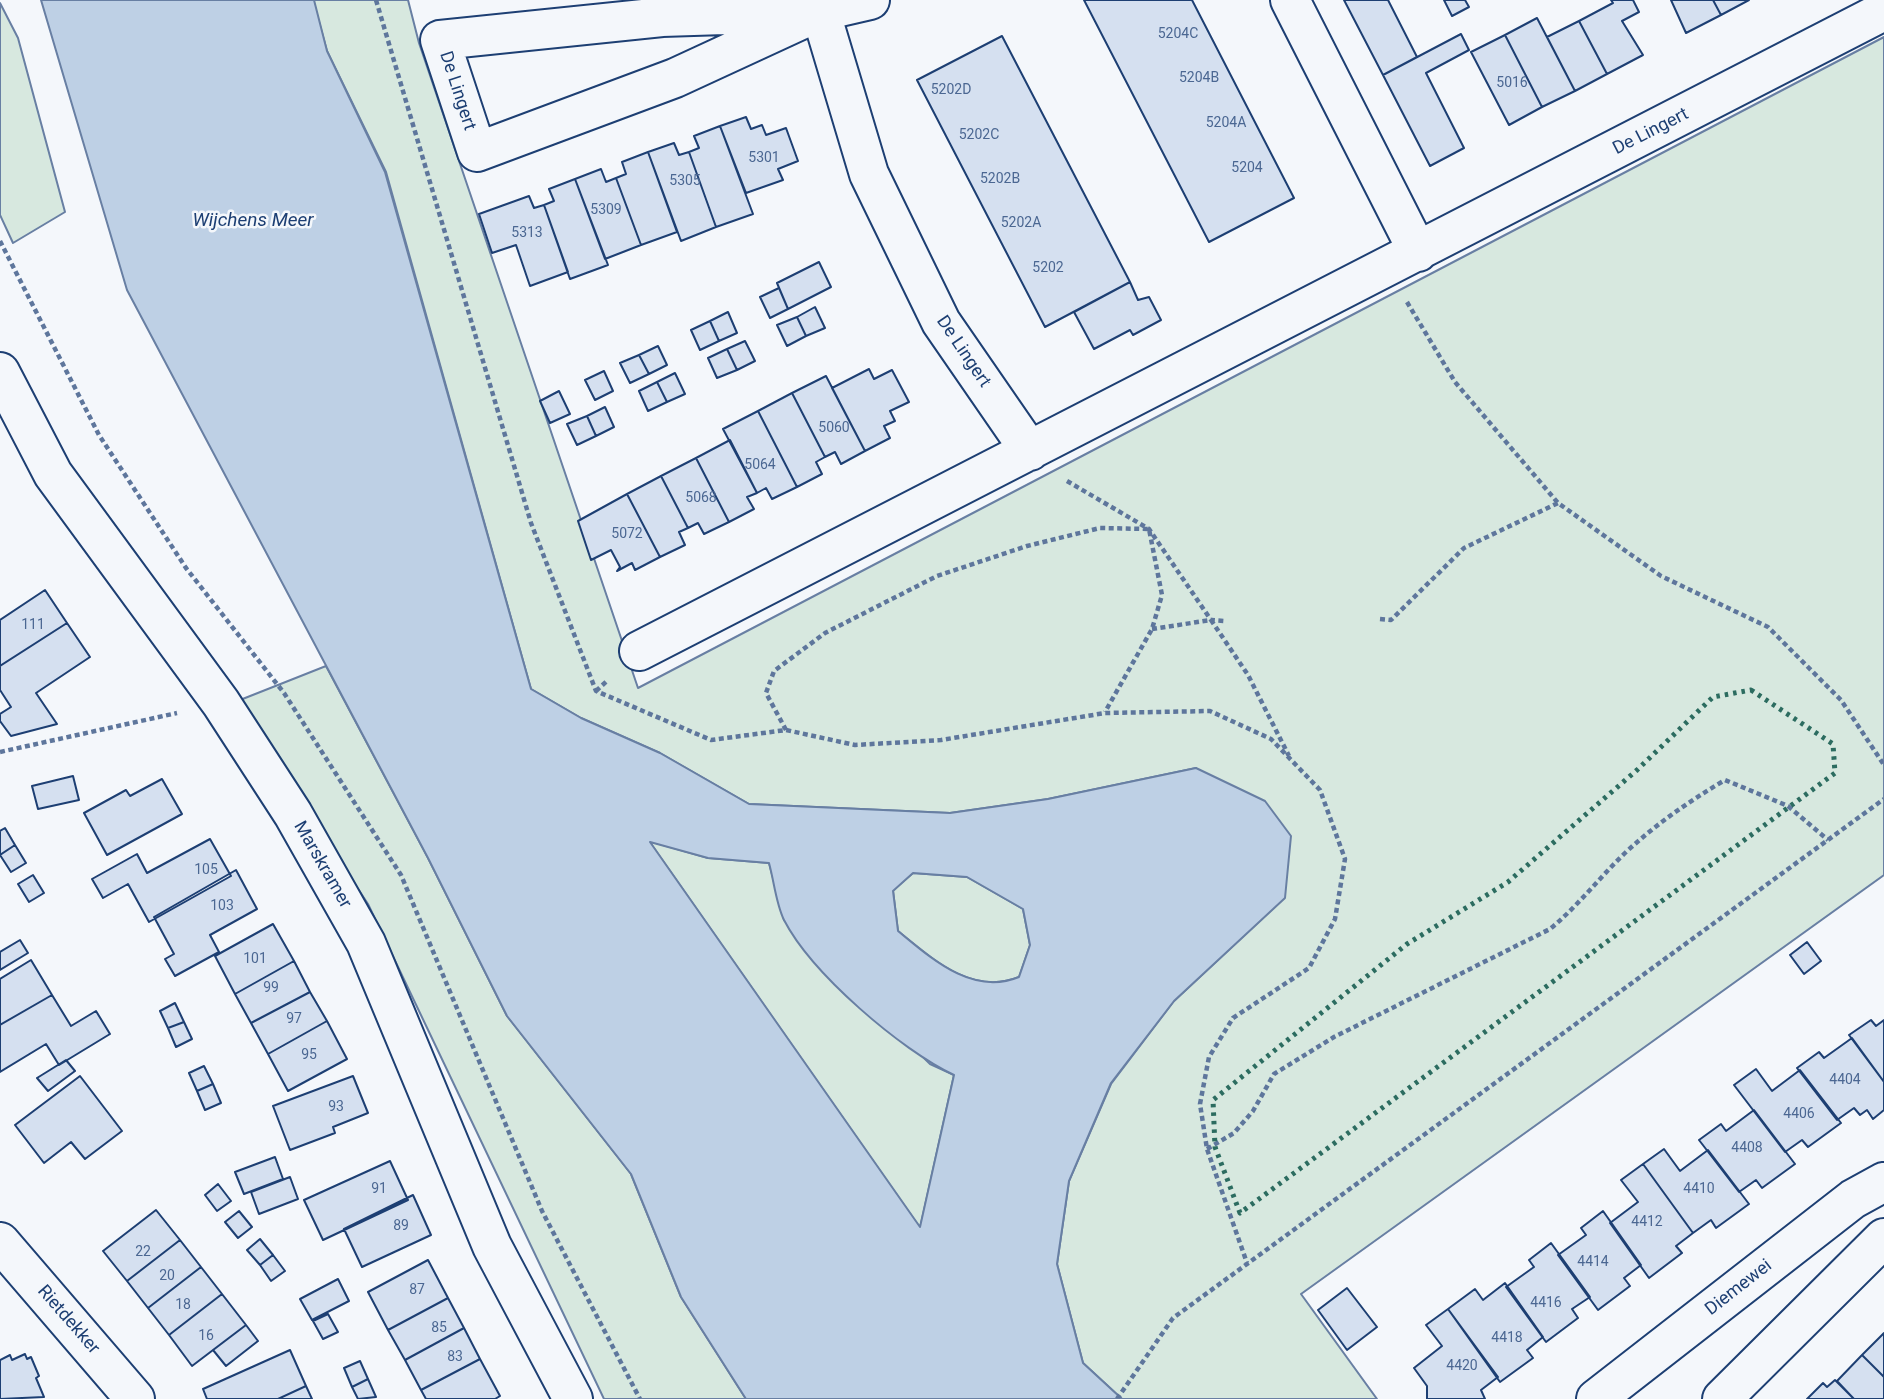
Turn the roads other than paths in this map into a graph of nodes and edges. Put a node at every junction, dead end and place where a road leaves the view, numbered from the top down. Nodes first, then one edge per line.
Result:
1 (870, 0) edge
2 (1290, 0) edge
3 (818, 6) edge
4 (1884, 11) edge
5 (1402, 260) junction
6 (0, 372) edge
7 (1030, 450) junction
8 (639, 651) dead end
9 (1884, 1182) edge
10 (1884, 1238) edge
11 (0, 1242) edge
12 (135, 1399) edge
13 (573, 1399) edge
14 (1596, 1399) edge
15 (1722, 1399) edge

1 - 3 street, De Lingert
2 - 5 street
3 - 3 street, De Lingert
3 - 7 street, De Lingert
4 - 5 street, De Lingert
5 - 7 street, De Lingert
6 - 13 street, Marskramer
7 - 8 street, De Lingert
9 - 14 street, Diemewei
10 - 15 street
11 - 12 street, Rietdekker

